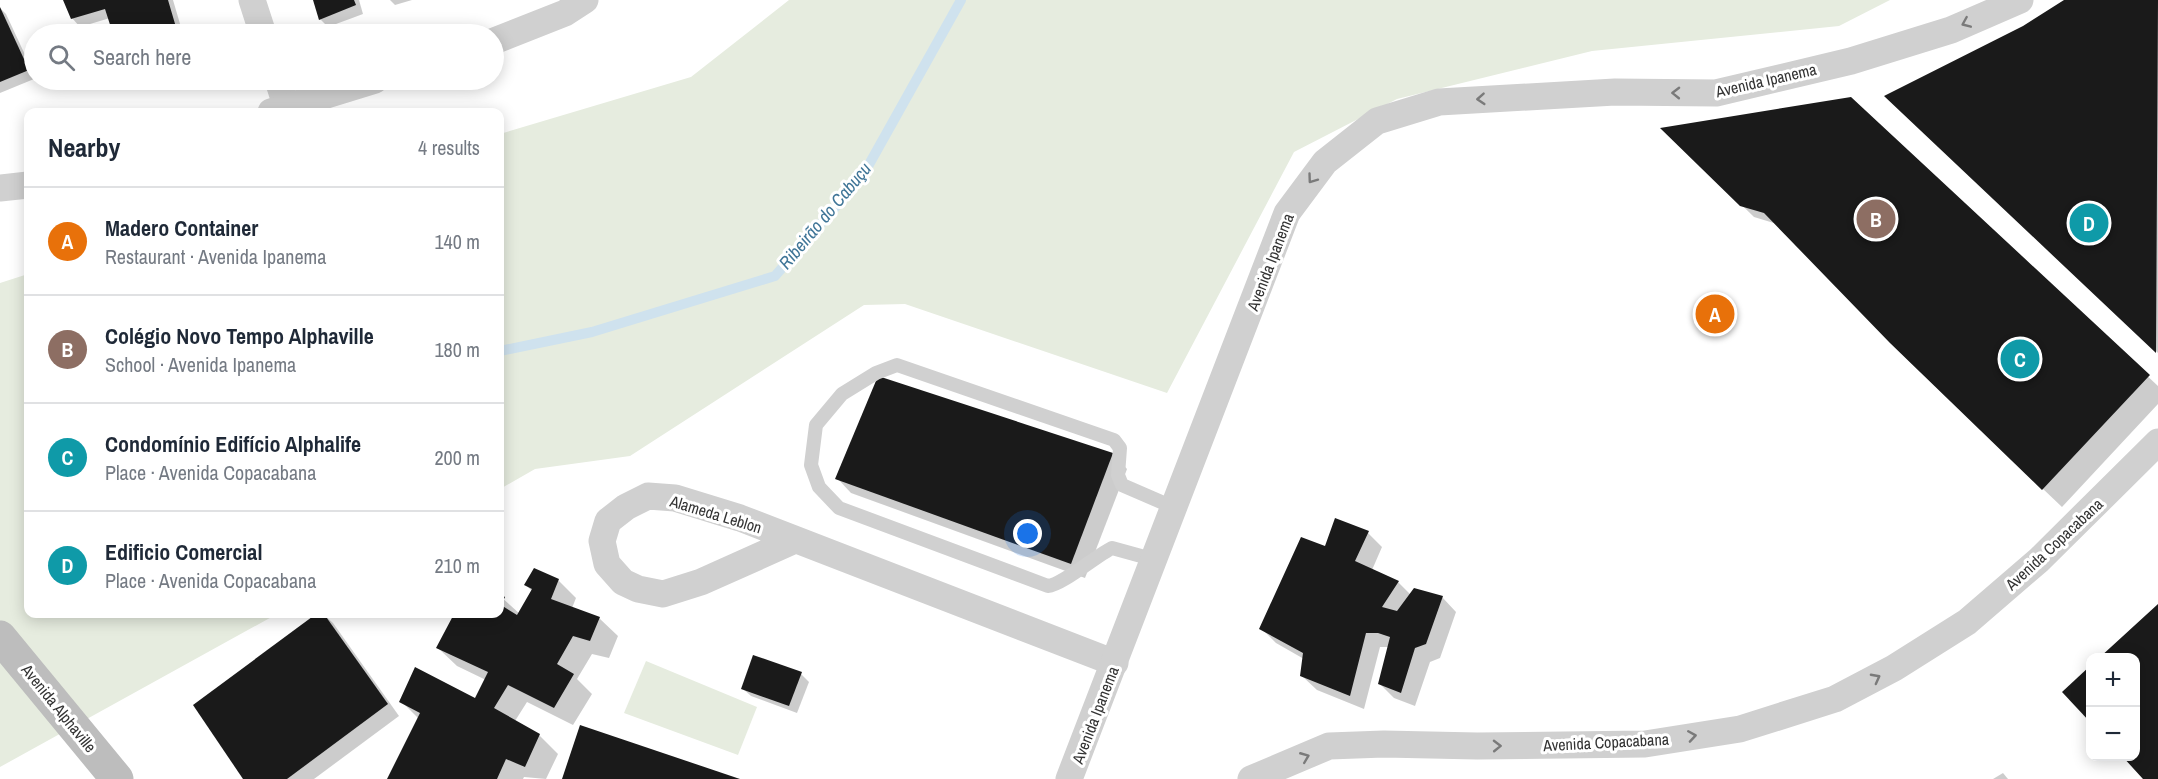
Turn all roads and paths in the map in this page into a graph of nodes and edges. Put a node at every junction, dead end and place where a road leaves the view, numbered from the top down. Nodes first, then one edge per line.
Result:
1 (252, 0) edge
2 (585, 0) edge
3 (2020, 0) edge
4 (260, 24) edge
5 (504, 37) edge
6 (278, 90) edge
7 (343, 90) edge
8 (279, 108) edge
9 (285, 108) edge
10 (24, 186) edge
11 (0, 188) edge
12 (2158, 442) edge
13 (1175, 508) junction
14 (795, 540) junction
15 (1152, 559) junction
16 (0, 637) edge
17 (1115, 663) junction
18 (117, 779) edge
19 (1070, 779) edge
20 (1251, 779) edge

1 - 4 street
2 - 5 street
3 -> 13 street, Avenida Ipanema
6 - 8 street
7 - 9 street
10 - 11 street
20 -> 12 street, Avenida Copacabana
13 - 15 street, Avenida Ipanema
13 - 15 lane
14 - 14 street, Alameda Leblon
14 - 17 street, Alameda Leblon
15 - 17 street, Avenida Ipanema
16 - 18 main road, Avenida Alphaville
17 - 19 street, Avenida Ipanema

